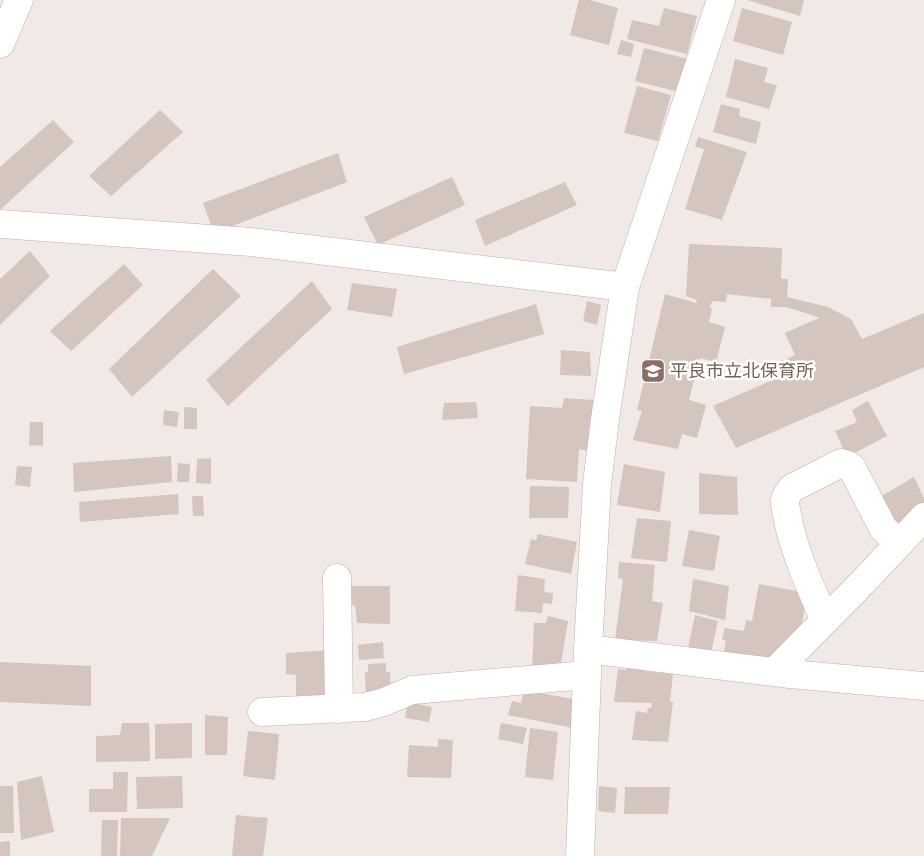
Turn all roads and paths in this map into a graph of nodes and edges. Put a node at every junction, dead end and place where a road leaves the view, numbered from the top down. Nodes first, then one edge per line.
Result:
1 (19, 0) edge
2 (721, 0) edge
3 (0, 44) edge
4 (0, 224) edge
5 (625, 287) junction
6 (924, 517) edge
7 (900, 543) junction
8 (337, 578) dead end
9 (825, 620) junction
10 (588, 662) junction
11 (774, 672) junction
12 (924, 686) edge
13 (339, 708) junction
14 (262, 712) dead end
15 (580, 856) edge

1 - 3 street
2 - 5 street
4 - 5 street
5 - 10 street
6 - 7 street
7 - 9 street
7 - 9 street
8 - 13 street
9 - 11 street
10 - 11 street
10 - 13 street
10 - 15 street
11 - 12 street
13 - 14 street

